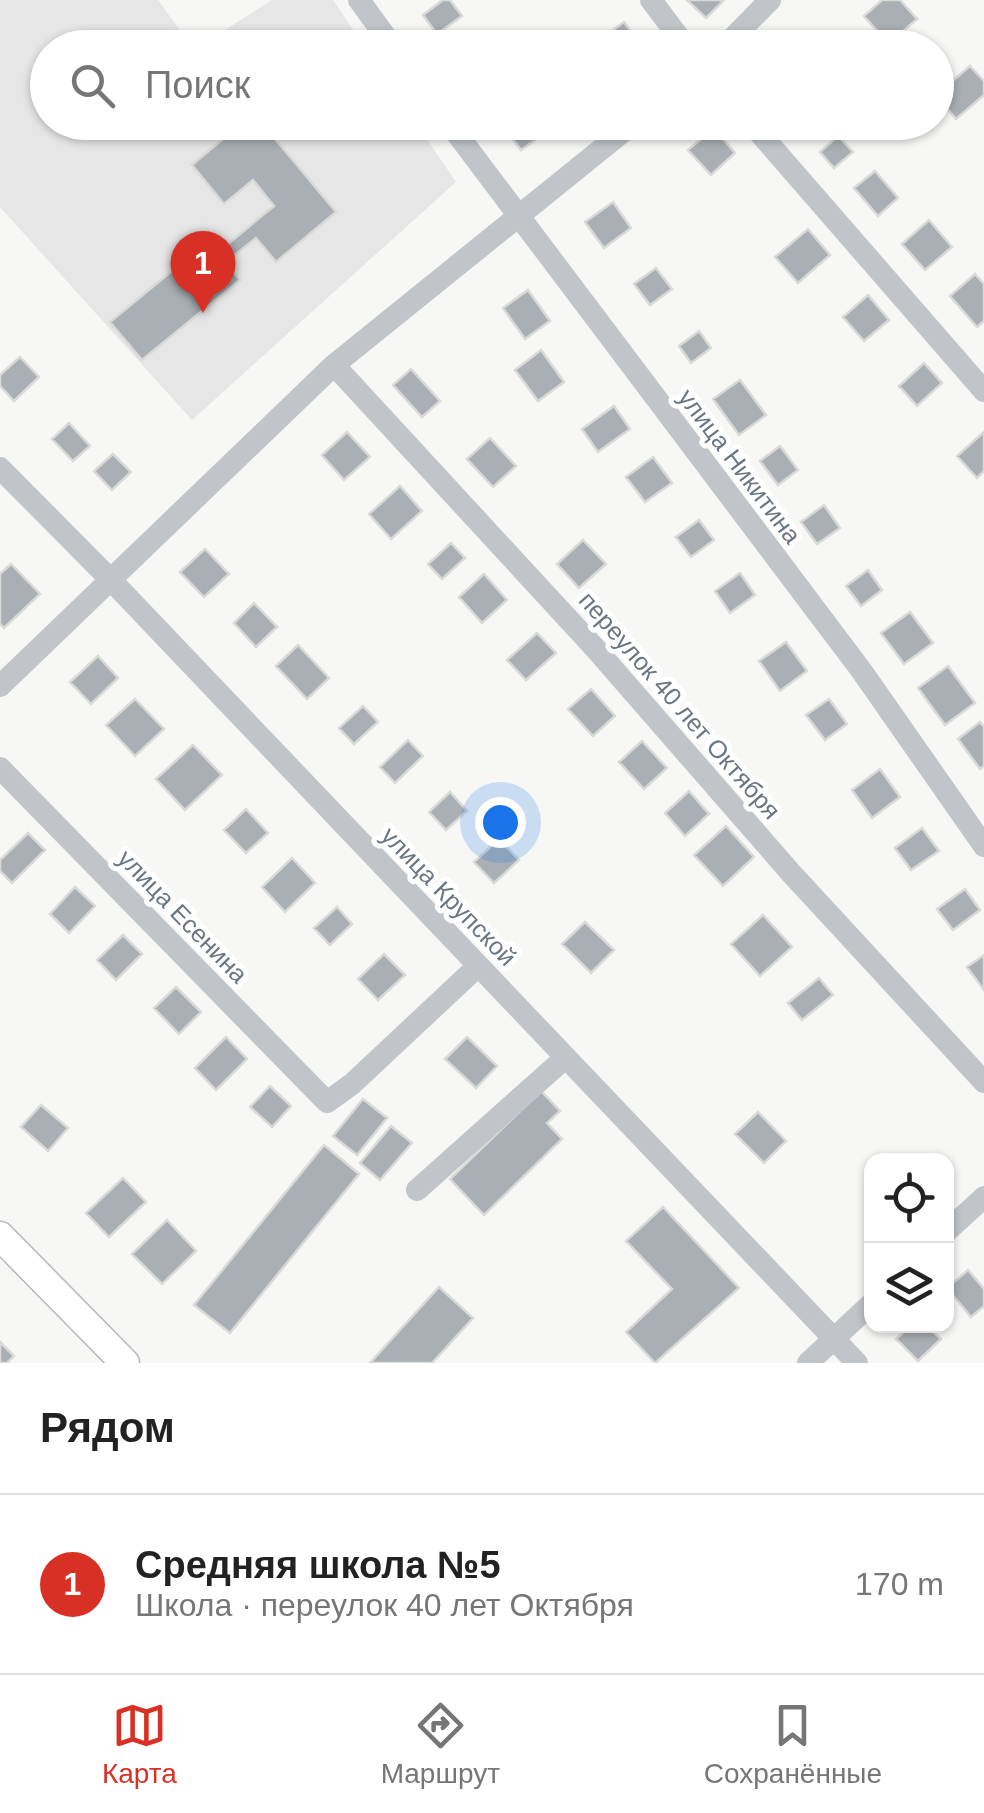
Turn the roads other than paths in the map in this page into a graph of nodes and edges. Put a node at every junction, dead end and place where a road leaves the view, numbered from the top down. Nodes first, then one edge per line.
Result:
1 (360, 0) edge
2 (652, 0) edge
3 (770, 0) edge
4 (381, 30) edge
5 (674, 30) edge
6 (741, 30) edge
7 (461, 140) edge
8 (612, 140) edge
9 (766, 140) edge
10 (517, 217) junction
11 (334, 365) junction
12 (984, 391) edge
13 (0, 468) edge
14 (111, 580) junction
15 (0, 686) edge
16 (0, 768) edge
17 (984, 846) edge
18 (478, 966) junction
19 (564, 1058) junction
20 (984, 1082) edge
21 (417, 1190) dead end
22 (984, 1197) edge
23 (954, 1225) edge
24 (0, 1236) edge
25 (864, 1311) edge
26 (833, 1340) junction
27 (125, 1363) edge
28 (808, 1363) edge
29 (857, 1363) edge

1 - 4 street
2 - 5 street
3 - 6 street
7 - 10 street, улица Никитина
8 - 10 street
9 - 12 street
10 - 11 street
10 - 17 street, улица Никитина
11 - 14 street
11 - 20 street, переулок 40 лет Октября
13 - 14 street, улица Крупской
14 - 15 street
14 - 18 street, улица Крупской
16 - 18 street, улица Есенина
18 - 19 street, улица Крупской
19 - 21 street
19 - 26 street, улица Крупской
22 - 23 street
24 - 27 main road
25 - 26 street
26 - 28 street
26 - 29 street, улица Крупской

